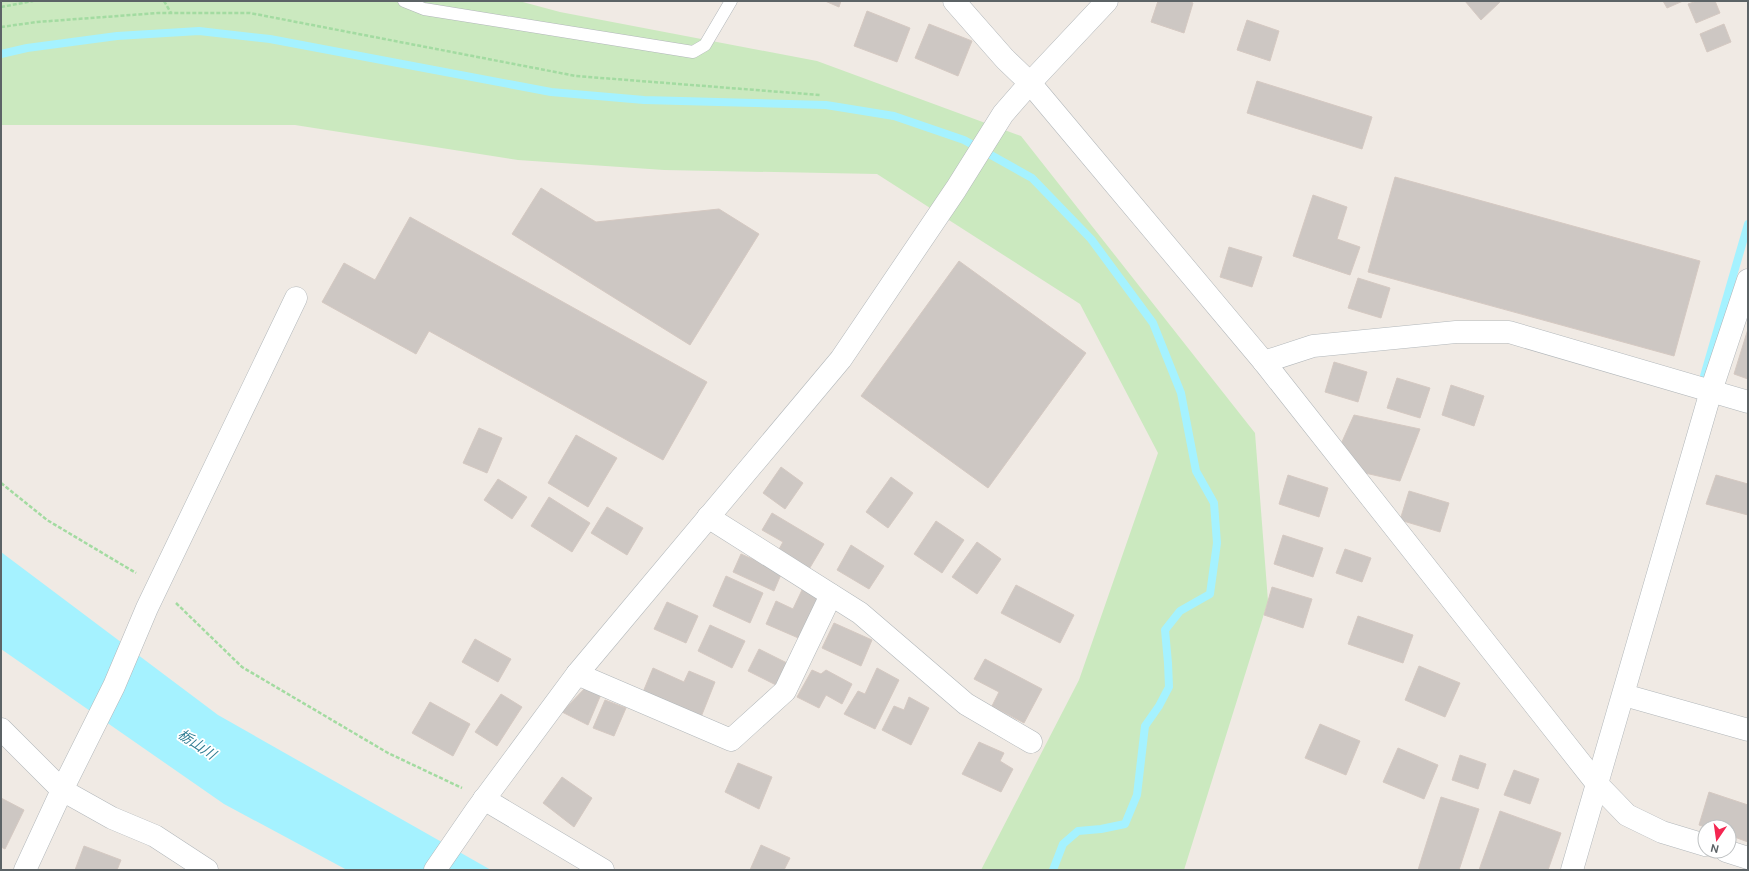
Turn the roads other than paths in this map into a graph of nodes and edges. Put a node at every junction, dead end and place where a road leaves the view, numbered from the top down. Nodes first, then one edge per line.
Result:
1 (404, 1) edge
2 (731, 1) edge
3 (954, 1) edge
4 (1107, 1) edge
5 (1030, 83) junction
6 (1748, 280) edge
7 (296, 298) dead end
8 (1264, 362) junction
9 (1711, 392) junction
10 (1748, 402) edge
11 (708, 517) junction
12 (831, 595) junction
13 (577, 674) junction
14 (1624, 695) junction
15 (1, 730) edge
16 (1748, 730) edge
17 (1031, 742) dead end
18 (1598, 785) junction
19 (62, 790) junction
20 (481, 804) junction
21 (1697, 843) edge
22 (1737, 854) edge
23 (1748, 858) edge
24 (25, 870) edge
25 (207, 870) edge
26 (435, 870) edge
27 (603, 870) edge
28 (1572, 870) edge

1 - 2 lane
3 - 5 street
4 - 5 street
5 - 8 street
5 - 11 street
6 - 9 street
7 - 19 street
8 - 9 street
8 - 18 street
9 - 10 street
9 - 14 street
11 - 12 street
11 - 13 street
12 - 13 street
12 - 17 street
13 - 20 street
14 - 16 street
14 - 18 street
15 - 19 street
18 - 21 street
18 - 28 street
19 - 24 street
19 - 25 street
20 - 26 street
20 - 27 street
22 - 23 street

